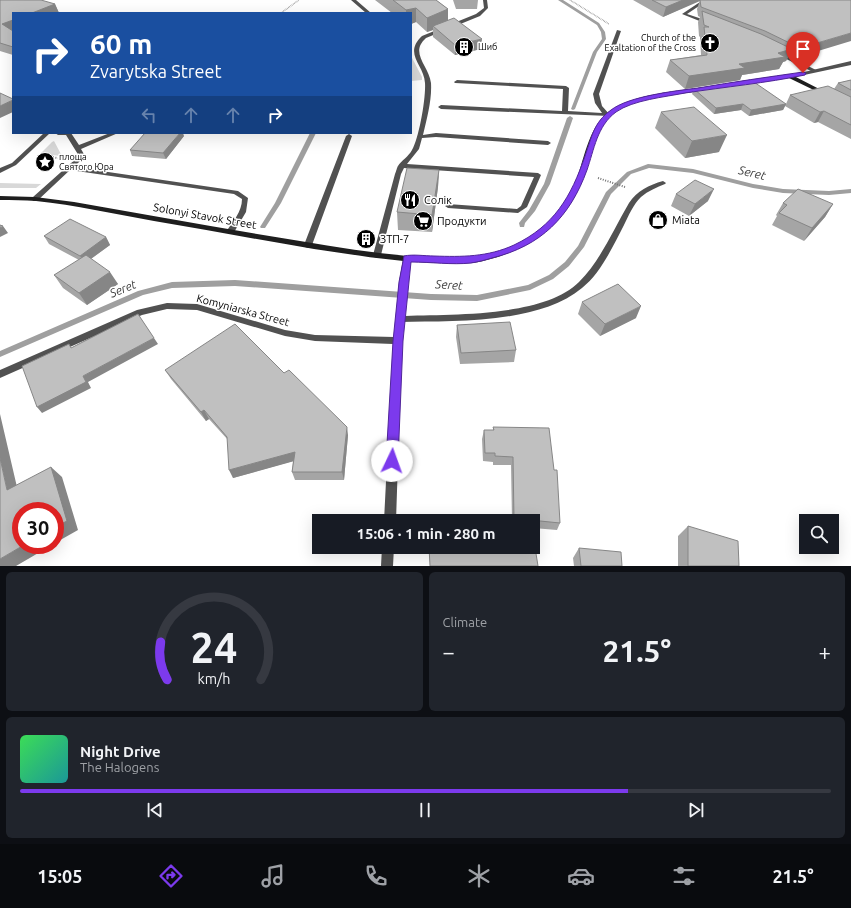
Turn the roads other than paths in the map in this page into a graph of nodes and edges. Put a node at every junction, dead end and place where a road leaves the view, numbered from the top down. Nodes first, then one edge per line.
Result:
1 (353, 0) edge
2 (485, 0) edge
3 (718, 0) edge
4 (368, 12) edge
5 (714, 25) edge
6 (619, 31) road end
7 (770, 49) edge
8 (413, 50) edge
9 (851, 62) edge
10 (815, 71) junction
11 (790, 76) junction
12 (457, 82) dead end
13 (738, 84) edge
14 (709, 88) edge
15 (831, 96) edge
16 (441, 107) dead end
17 (565, 113) junction
18 (607, 115) junction
19 (46, 134) edge
20 (69, 134) edge
21 (112, 134) edge
22 (349, 136) dead end
23 (419, 137) junction
24 (548, 143) dead end
25 (77, 148) junction
26 (401, 166) junction
27 (69, 168) junction
28 (0, 171) edge
29 (663, 183) dead end
30 (0, 198) edge
31 (35, 199) junction
32 (448, 206) dead end
33 (230, 232) junction
34 (308, 245) junction
35 (377, 255) junction
36 (407, 259) junction
37 (400, 319) junction
38 (398, 341) junction
39 (0, 374) edge
40 (390, 514) edge
41 (388, 554) edge
42 (387, 566) edge

1 - 4 street
2 - 8 street
3 - 5 street
6 - 18 street
7 - 10 street
8 - 23 street
9 - 10 street
10 - 11 street
11 - 13 street
11 - 15 street
12 - 17 street
14 - 18 street
16 - 17 street
17 - 18 street
18 - 36 street, Solonyi Stavok Street
19 - 28 street
20 - 25 street
21 - 25 street
22 - 34 street
23 - 24 street
23 - 26 street
25 - 27 street
26 - 32 street
26 - 35 street
27 - 31 street
27 - 33 street
29 - 37 street
30 - 31 street, Solonyi Stavok Street
31 - 33 street, Solonyi Stavok Street
33 - 34 street, Solonyi Stavok Street
34 - 35 street, Solonyi Stavok Street
35 - 36 street, Solonyi Stavok Street
36 - 37 street
37 - 38 street
38 - 39 street, Komyniarska Street
38 - 40 street
41 - 42 street

